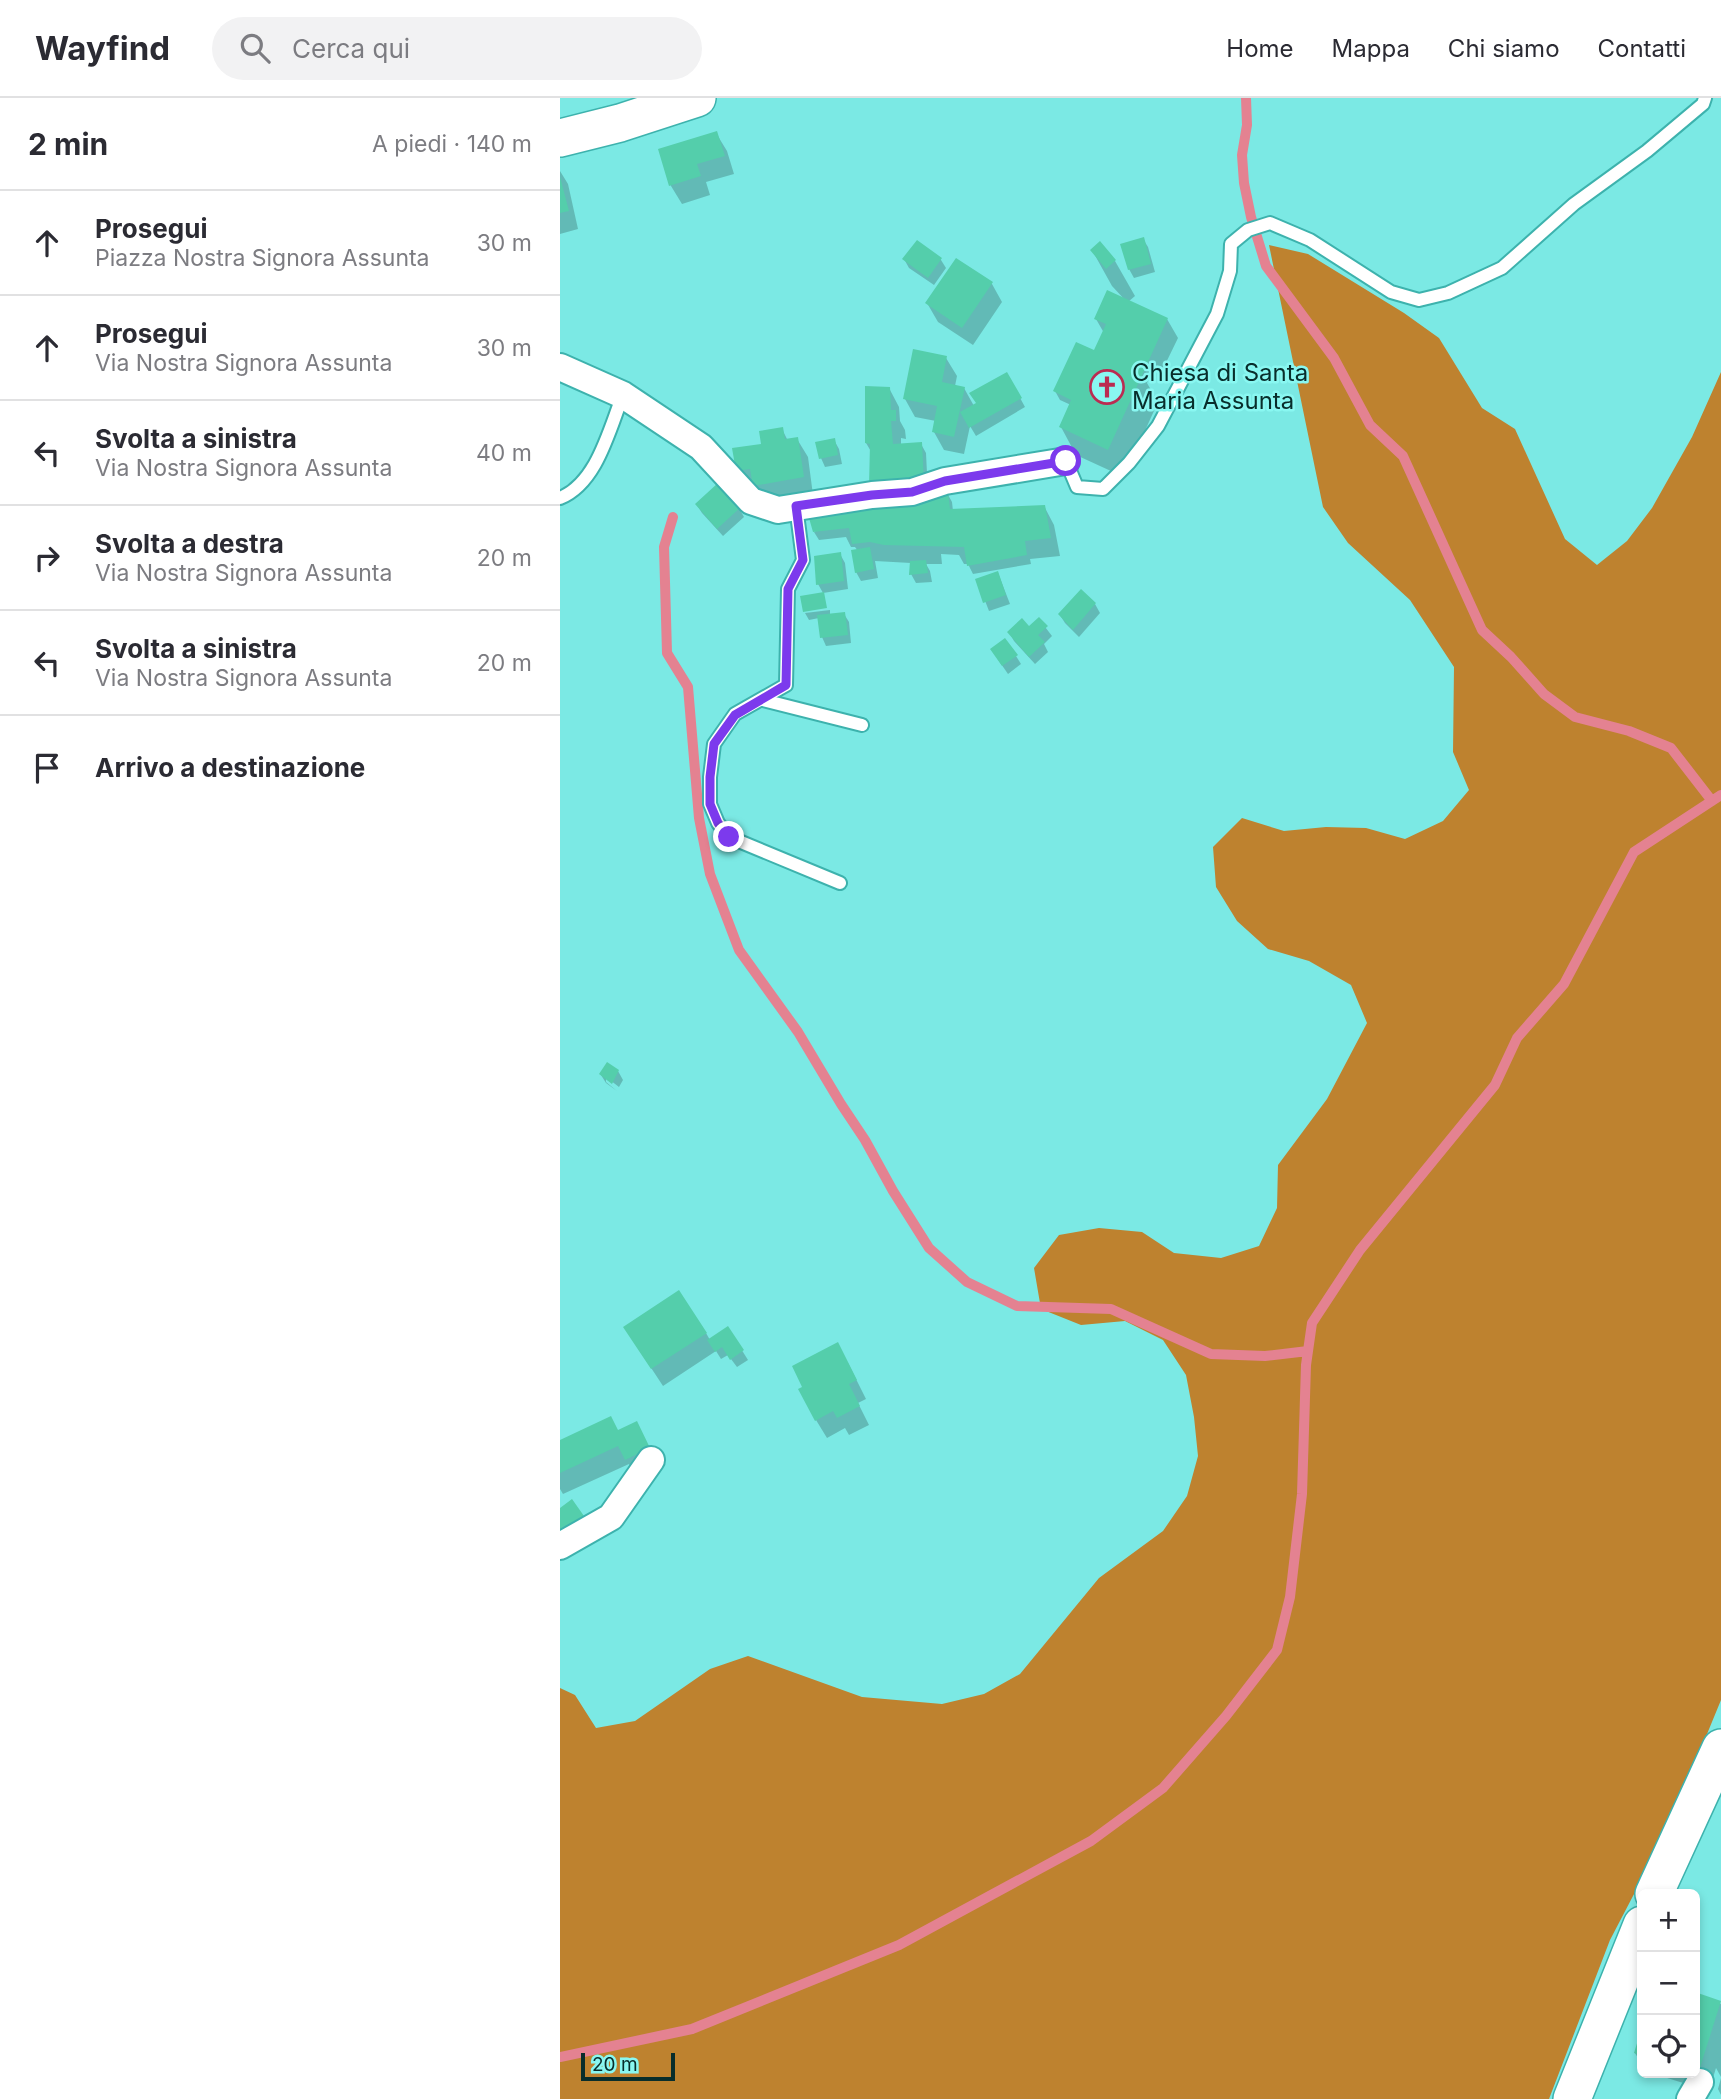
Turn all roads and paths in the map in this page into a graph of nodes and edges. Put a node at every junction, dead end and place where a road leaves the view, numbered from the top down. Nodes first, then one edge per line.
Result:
1 (697, 98) edge
2 (1705, 98) edge
3 (560, 138) edge
4 (560, 367) edge
5 (623, 395) junction
6 (1066, 461) joint
7 (560, 498) edge
8 (796, 506) junction
9 (763, 699) junction
10 (862, 725) dead end
11 (840, 883) dead end
12 (651, 1460) dead end
13 (560, 1546) edge
14 (1721, 1748) edge
15 (1656, 1889) edge
16 (1637, 1938) edge
17 (1589, 2060) junction
18 (1572, 2099) edge
19 (1592, 2099) edge

1 - 3 street
2 - 6 lane
4 - 5 street
5 - 7 lane
5 - 8 street
6 - 8 street
8 - 9 lane
9 - 10 lane
9 - 11 lane
12 - 13 street
14 - 15 street
16 - 17 street
17 - 18 street
17 - 19 street

